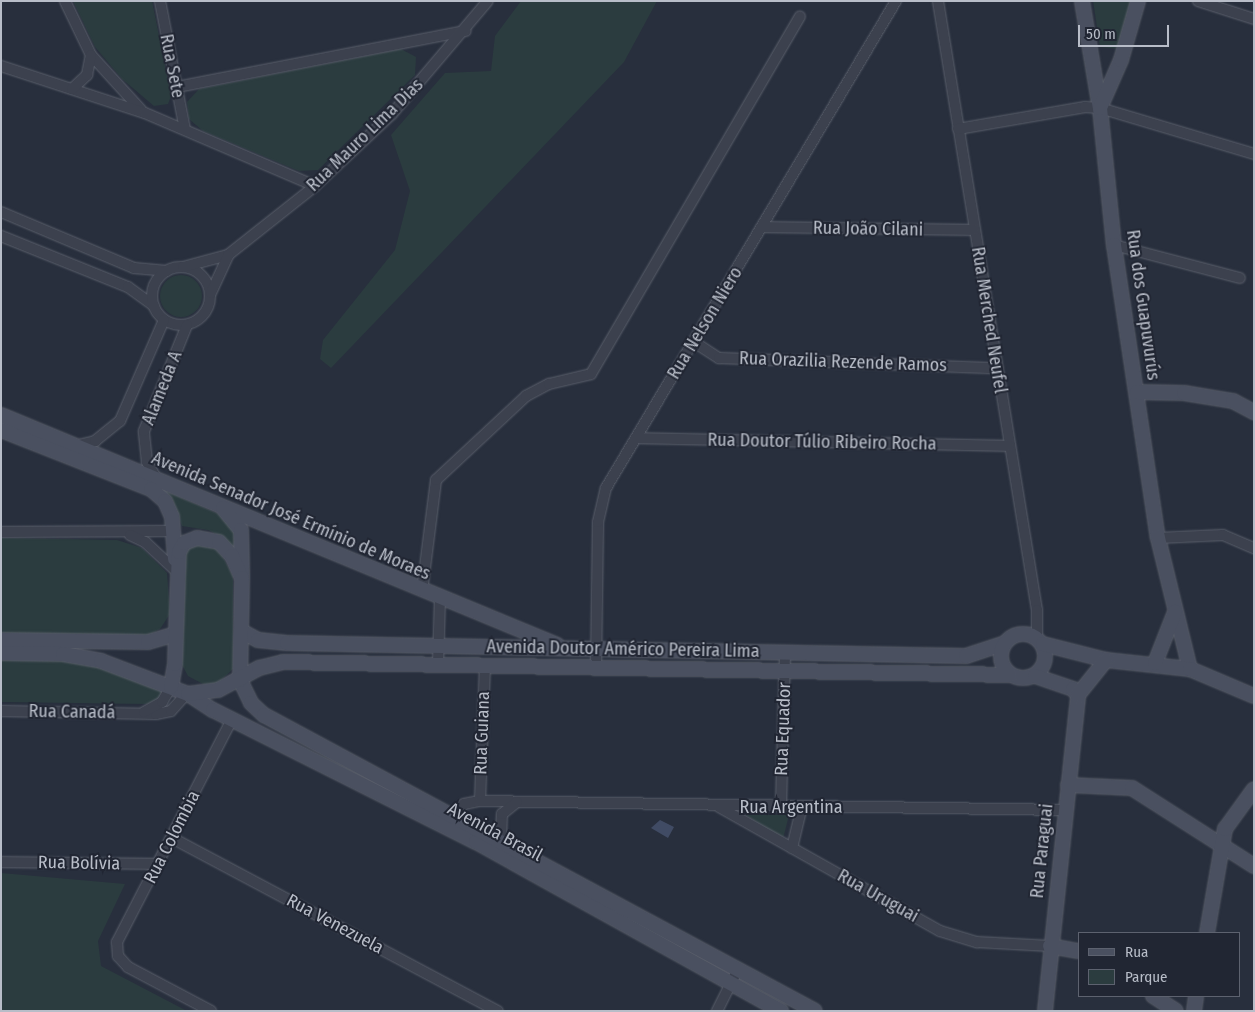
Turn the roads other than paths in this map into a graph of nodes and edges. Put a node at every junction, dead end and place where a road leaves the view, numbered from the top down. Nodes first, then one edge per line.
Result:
1 (65, 1) edge
2 (160, 1) edge
3 (488, 1) edge
4 (896, 1) edge
5 (938, 1) edge
6 (1082, 1) edge
7 (1138, 1) edge
8 (1198, 1) edge
9 (800, 17) dead end
10 (1254, 19) edge
11 (466, 31) junction
12 (91, 54) junction
13 (1, 66) edge
14 (177, 86) junction
15 (72, 89) junction
16 (1100, 108) junction
17 (145, 113) junction
18 (958, 129) junction
19 (185, 130) junction
20 (1254, 154) edge
21 (315, 186) junction
22 (1, 212) edge
23 (762, 227) junction
24 (974, 230) junction
25 (1, 236) edge
26 (1114, 245) junction
27 (228, 255) junction
28 (183, 267) junction
29 (167, 270) junction
30 (1240, 278) dead end
31 (210, 294) junction
32 (154, 307) junction
33 (164, 320) junction
34 (188, 325) junction
35 (694, 342) junction
36 (996, 368) junction
37 (1137, 392) junction
38 (1254, 412) edge
39 (1, 416) edge
40 (1, 430) edge
41 (636, 438) junction
42 (74, 446) junction
43 (1009, 446) junction
44 (157, 480) junction
45 (222, 507) junction
46 (1, 532) edge
47 (173, 532) junction
48 (127, 534) junction
49 (208, 538) junction
50 (1158, 538) junction
51 (1254, 548) edge
52 (175, 570) junction
53 (242, 578) junction
54 (422, 591) junction
55 (440, 599) junction
56 (1175, 612) junction
57 (243, 632) junction
58 (176, 634) junction
59 (1, 640) edge
60 (1040, 641) junction
61 (1005, 643) junction
62 (381, 645) junction
63 (438, 646) junction
64 (567, 649) junction
65 (596, 650) junction
66 (785, 652) junction
67 (1, 653) edge
68 (1106, 660) junction
69 (1155, 663) junction
70 (380, 664) junction
71 (438, 665) junction
72 (485, 666) junction
73 (596, 668) junction
74 (1190, 669) junction
75 (784, 671) junction
76 (1010, 674) junction
77 (1035, 676) junction
78 (240, 680) junction
79 (171, 687) junction
80 (188, 694) junction
81 (1078, 695) junction
82 (1254, 696) edge
83 (1, 711) edge
84 (143, 713) junction
85 (232, 719) junction
86 (346, 758) junction
87 (337, 772) junction
88 (1068, 785) junction
89 (1254, 789) edge
90 (480, 801) junction
91 (517, 802) junction
92 (718, 806) junction
93 (781, 806) junction
94 (802, 806) junction
95 (1065, 810) junction
96 (451, 813) junction
97 (444, 826) junction
98 (172, 838) junction
99 (501, 840) junction
100 (1223, 845) junction
101 (792, 848) junction
102 (1, 862) edge
103 (157, 864) junction
104 (1254, 866) edge
105 (1207, 932) edge
106 (1050, 946) junction
107 (1078, 951) edge
108 (738, 969) junction
109 (731, 983) junction
110 (1155, 997) edge
111 (1196, 997) edge
112 (211, 1011) edge
113 (498, 1011) edge
114 (717, 1011) edge
115 (781, 1011) edge
116 (815, 1011) edge
117 (1045, 1011) edge
118 (1176, 1011) edge
119 (1194, 1011) edge

1 - 12 street
2 - 14 street, Rua Sete
3 - 11 street, Rua Mauro Lima Dias
4 - 23 street, Rua Nelson Niero
5 - 18 street, Rua Merched Neufel
6 - 16 main road, Rua dos Guapuvurús
7 - 16 main road
8 - 10 street
9 - 54 street
11 - 14 street
11 - 21 street, Rua Mauro Lima Dias
12 - 15 street
12 - 17 street
13 - 15 street
14 - 19 street, Rua Sete
15 - 17 street
16 - 18 street
16 - 20 street
16 - 26 main road, Rua dos Guapuvurús
17 - 19 street
18 - 24 street, Rua Merched Neufel
19 - 21 street
21 - 27 street, Rua Mauro Lima Dias
22 - 29 street
23 - 24 street, Rua João Cilani
23 - 35 street, Rua Nelson Niero
24 - 36 street, Rua Merched Neufel
25 - 32 street
26 - 30 street
26 - 37 main road, Rua dos Guapuvurús
27 - 28 street
27 - 31 street
28 - 29 street
28 - 31 street
29 - 32 street
31 - 34 street
32 - 33 street
33 - 34 street
33 - 42 street, Alameda A
34 - 44 street, Alameda A
35 - 36 street, Rua Orazilia Rezende Ramos
35 - 41 street, Rua Nelson Niero
36 - 43 street, Rua Merched Neufel
37 - 38 main road
37 - 50 main road, Rua dos Guapuvurús
39 - 42 main road, Avenida Senador José Ermínio de Moraes
40 - 47 main road, Avenida Senador José Ermínio de Moraes
41 - 43 street, Rua Doutor Túlio Ribeiro Rocha
41 - 65 street, Rua Nelson Niero
42 - 44 main road, Avenida Senador José Ermínio de Moraes
43 - 60 street, Rua Merched Neufel
44 - 45 main road, Avenida Senador José Ermínio de Moraes
45 - 53 main road
45 - 54 main road, Avenida Senador José Ermínio de Moraes
46 - 48 street
47 - 48 street
47 - 49 main road
47 - 52 main road, Avenida Senador José Ermínio de Moraes
48 - 52 street
49 - 52 main road
49 - 53 main road
50 - 51 street
50 - 56 main road, Rua dos Guapuvurús
52 - 58 main road, Avenida Senador José Ermínio de Moraes
53 - 57 main road
54 - 55 main road, Avenida Senador José Ermínio de Moraes
55 - 63 street
55 - 64 main road, Avenida Senador José Ermínio de Moraes
56 - 69 main road
56 - 74 main road, Rua dos Guapuvurús
57 - 62 main road, Avenida Doutor Américo Pereira Lima
57 - 78 main road
58 - 59 main road
58 - 79 main road, Avenida Senador José Ermínio de Moraes
60 - 61 main road
60 - 68 main road
60 - 77 main road
61 - 66 main road, Avenida Doutor Américo Pereira Lima
61 - 76 main road
62 - 63 main road, Avenida Doutor Américo Pereira Lima
62 - 70 main road
63 - 64 main road, Avenida Doutor Américo Pereira Lima
63 - 71 street
64 - 65 main road, Avenida Doutor Américo Pereira Lima
65 - 66 main road, Avenida Doutor Américo Pereira Lima
65 - 73 street, Rua Nelson Niero
66 - 75 street, Rua Equador
67 - 79 main road, Avenida Brasil
68 - 69 main road
68 - 81 main road
69 - 74 main road
70 - 71 main road, Avenida Doutor Américo Pereira Lima
70 - 78 main road, Avenida Doutor Américo Pereira Lima
71 - 72 main road, Avenida Doutor Américo Pereira Lima
72 - 73 main road, Avenida Doutor Américo Pereira Lima
72 - 90 street, Rua Guiana
73 - 75 main road, Avenida Doutor Américo Pereira Lima
74 - 82 main road
75 - 76 main road, Avenida Doutor Américo Pereira Lima
75 - 93 street, Rua Equador
76 - 77 main road
77 - 81 main road
78 - 80 main road, Avenida Doutor Américo Pereira Lima
78 - 86 main road, Avenida Brasil
79 - 80 main road, Avenida Brasil
79 - 84 street
80 - 84 street, Rua Canadá
80 - 85 main road, Avenida Brasil
81 - 88 main road, Rua Paraguai
83 - 84 street, Rua Canadá
85 - 87 main road, Avenida Brasil
85 - 98 street, Rua Colombia
86 - 87 main road
86 - 96 main road, Avenida Brasil
87 - 97 main road, Avenida Brasil
88 - 95 main road, Rua Paraguai
88 - 100 main road
89 - 100 main road
90 - 91 street, Rua Argentina
90 - 96 street, Rua Argentina
91 - 92 street, Rua Argentina
91 - 99 street
92 - 93 street, Rua Argentina
92 - 101 street, Rua Uruguai
93 - 94 street, Rua Argentina
94 - 95 street, Rua Argentina
94 - 101 street
95 - 106 main road, Rua Paraguai
96 - 97 street
96 - 99 main road, Avenida Brasil
97 - 109 main road, Avenida Brasil
98 - 103 street, Rua Colombia
98 - 113 street, Rua Venezuela
99 - 108 main road, Avenida Brasil
100 - 104 main road
100 - 105 main road
101 - 106 street, Rua Uruguai
102 - 103 street, Rua Bolívia
103 - 112 street, Rua Colombia
106 - 107 main road
106 - 117 main road, Rua Paraguai
108 - 109 street
108 - 116 main road, Avenida Brasil
109 - 114 street
109 - 115 main road, Avenida Brasil
110 - 118 main road
111 - 119 main road

